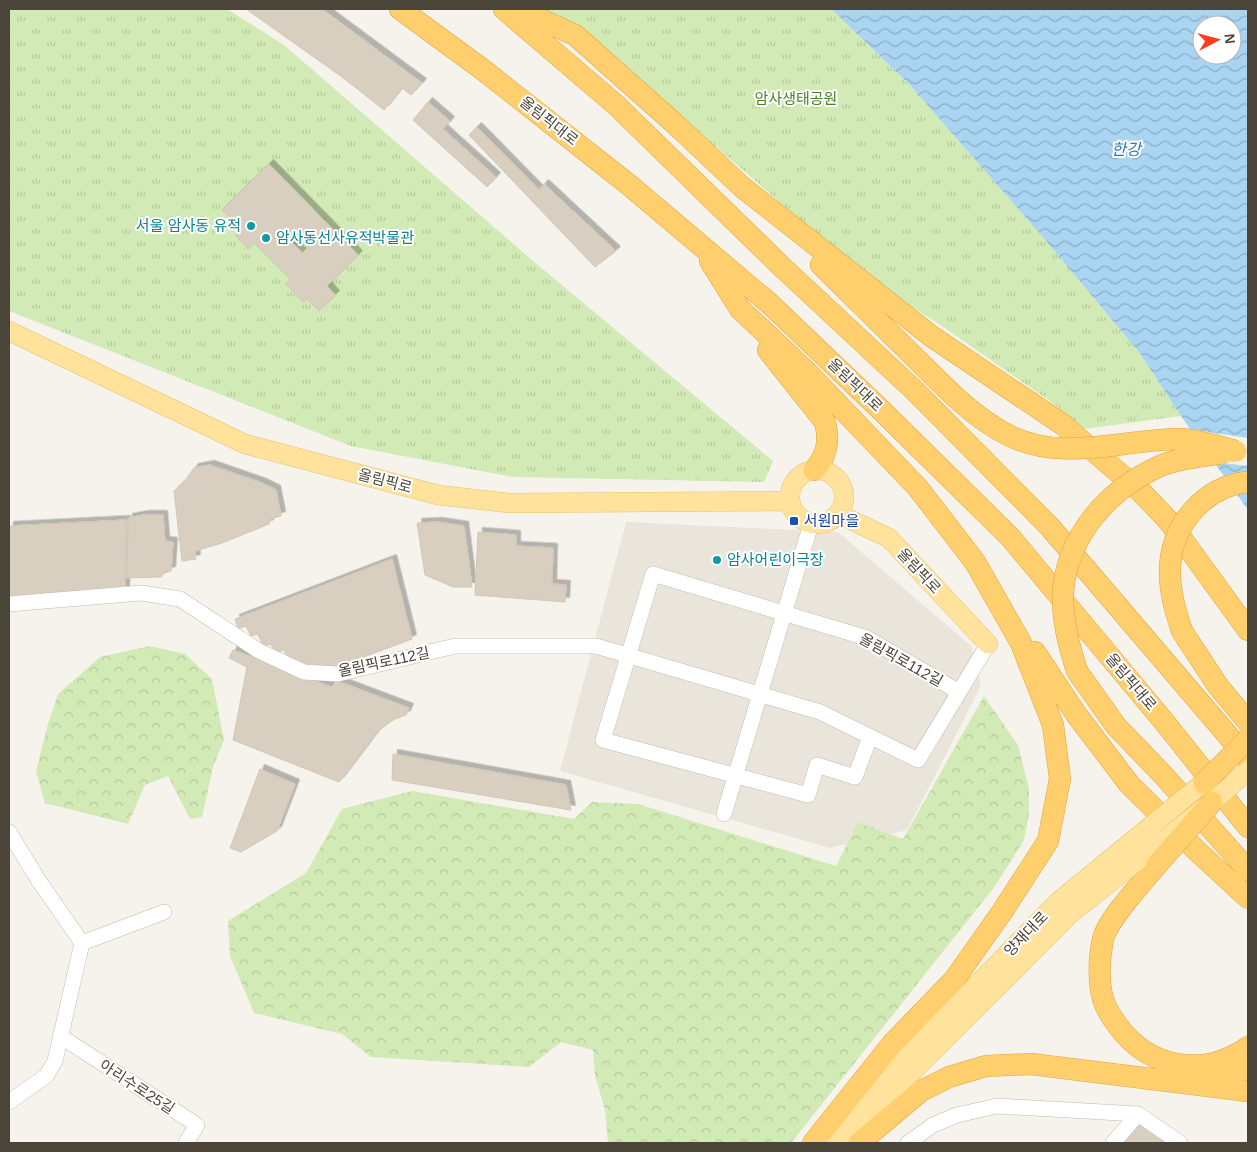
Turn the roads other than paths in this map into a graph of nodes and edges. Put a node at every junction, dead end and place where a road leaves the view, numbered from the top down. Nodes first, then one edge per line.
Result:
1 (400, 9) edge
2 (504, 9) edge
3 (518, 9) edge
4 (742, 187) junction
5 (699, 244) junction
6 (740, 309) junction
7 (9, 331) edge
8 (1242, 453) edge
9 (814, 470) junction
10 (1248, 482) edge
11 (790, 501) junction
12 (838, 514) junction
13 (811, 524) junction
14 (9, 604) edge
15 (1001, 605) junction
16 (784, 614) junction
17 (1248, 630) edge
18 (988, 644) joint
19 (629, 656) junction
20 (959, 692) junction
21 (761, 694) junction
22 (1248, 722) edge
23 (870, 737) junction
24 (1248, 739) edge
25 (1248, 747) edge
26 (1248, 759) edge
27 (1248, 771) edge
28 (736, 776) junction
29 (1208, 792) junction
30 (724, 814) dead end
31 (1248, 827) edge
32 (9, 832) edge
33 (1248, 870) edge
34 (1248, 898) edge
35 (1064, 908) junction
36 (164, 912) dead end
37 (82, 944) junction
38 (60, 1036) junction
39 (1248, 1047) edge
40 (1248, 1069) edge
41 (1167, 1082) junction
42 (1248, 1091) edge
43 (9, 1102) edge
44 (1138, 1114) junction
45 (186, 1143) edge
46 (813, 1143) edge
47 (824, 1143) edge
48 (845, 1143) edge
49 (860, 1143) edge
50 (908, 1143) edge
51 (1113, 1143) edge
52 (1180, 1143) edge

1 - 5 highway, 올림픽대로
2 - 26 highway
3 - 4 highway
4 - 8 highway, bridge
4 - 17 highway, bridge
5 - 6 highway
5 - 31 highway, 올림픽대로
6 - 9 highway
6 - 15 highway
7 - 11 main road, 올림픽로
8 - 33 highway, bridge
9 - 11 main road
9 - 12 main road
10 - 22 highway, bridge
11 - 13 main road
12 - 13 main road
12 - 18 main road, 올림픽로
13 - 16 street
14 - 19 street, 올림픽로112길
15 - 34 highway
15 - 46 highway
16 - 19 street, 올림픽로112길
16 - 20 street, 올림픽로112길
16 - 21 street
18 - 20 street, 올림픽로112길
19 - 21 street, 올림픽로112길
19 - 28 street, 올림픽로112길
20 - 23 street, 올림픽로112길
21 - 23 street, 올림픽로112길
21 - 28 street
23 - 28 street, 올림픽로112길
24 - 29 highway, bridge
25 - 29 main road, 양재대로, bridge
27 - 29 main road, 양재대로, bridge
28 - 30 street
29 - 35 main road, 양재대로, bridge
29 - 39 highway, bridge
32 - 37 street
35 - 47 main road, 양재대로
35 - 48 main road, 양재대로
36 - 37 street
37 - 38 street
38 - 43 street
38 - 45 street, 아리수로25길
40 - 41 highway
41 - 42 highway
41 - 49 highway
44 - 50 street
44 - 51 street
44 - 52 street

